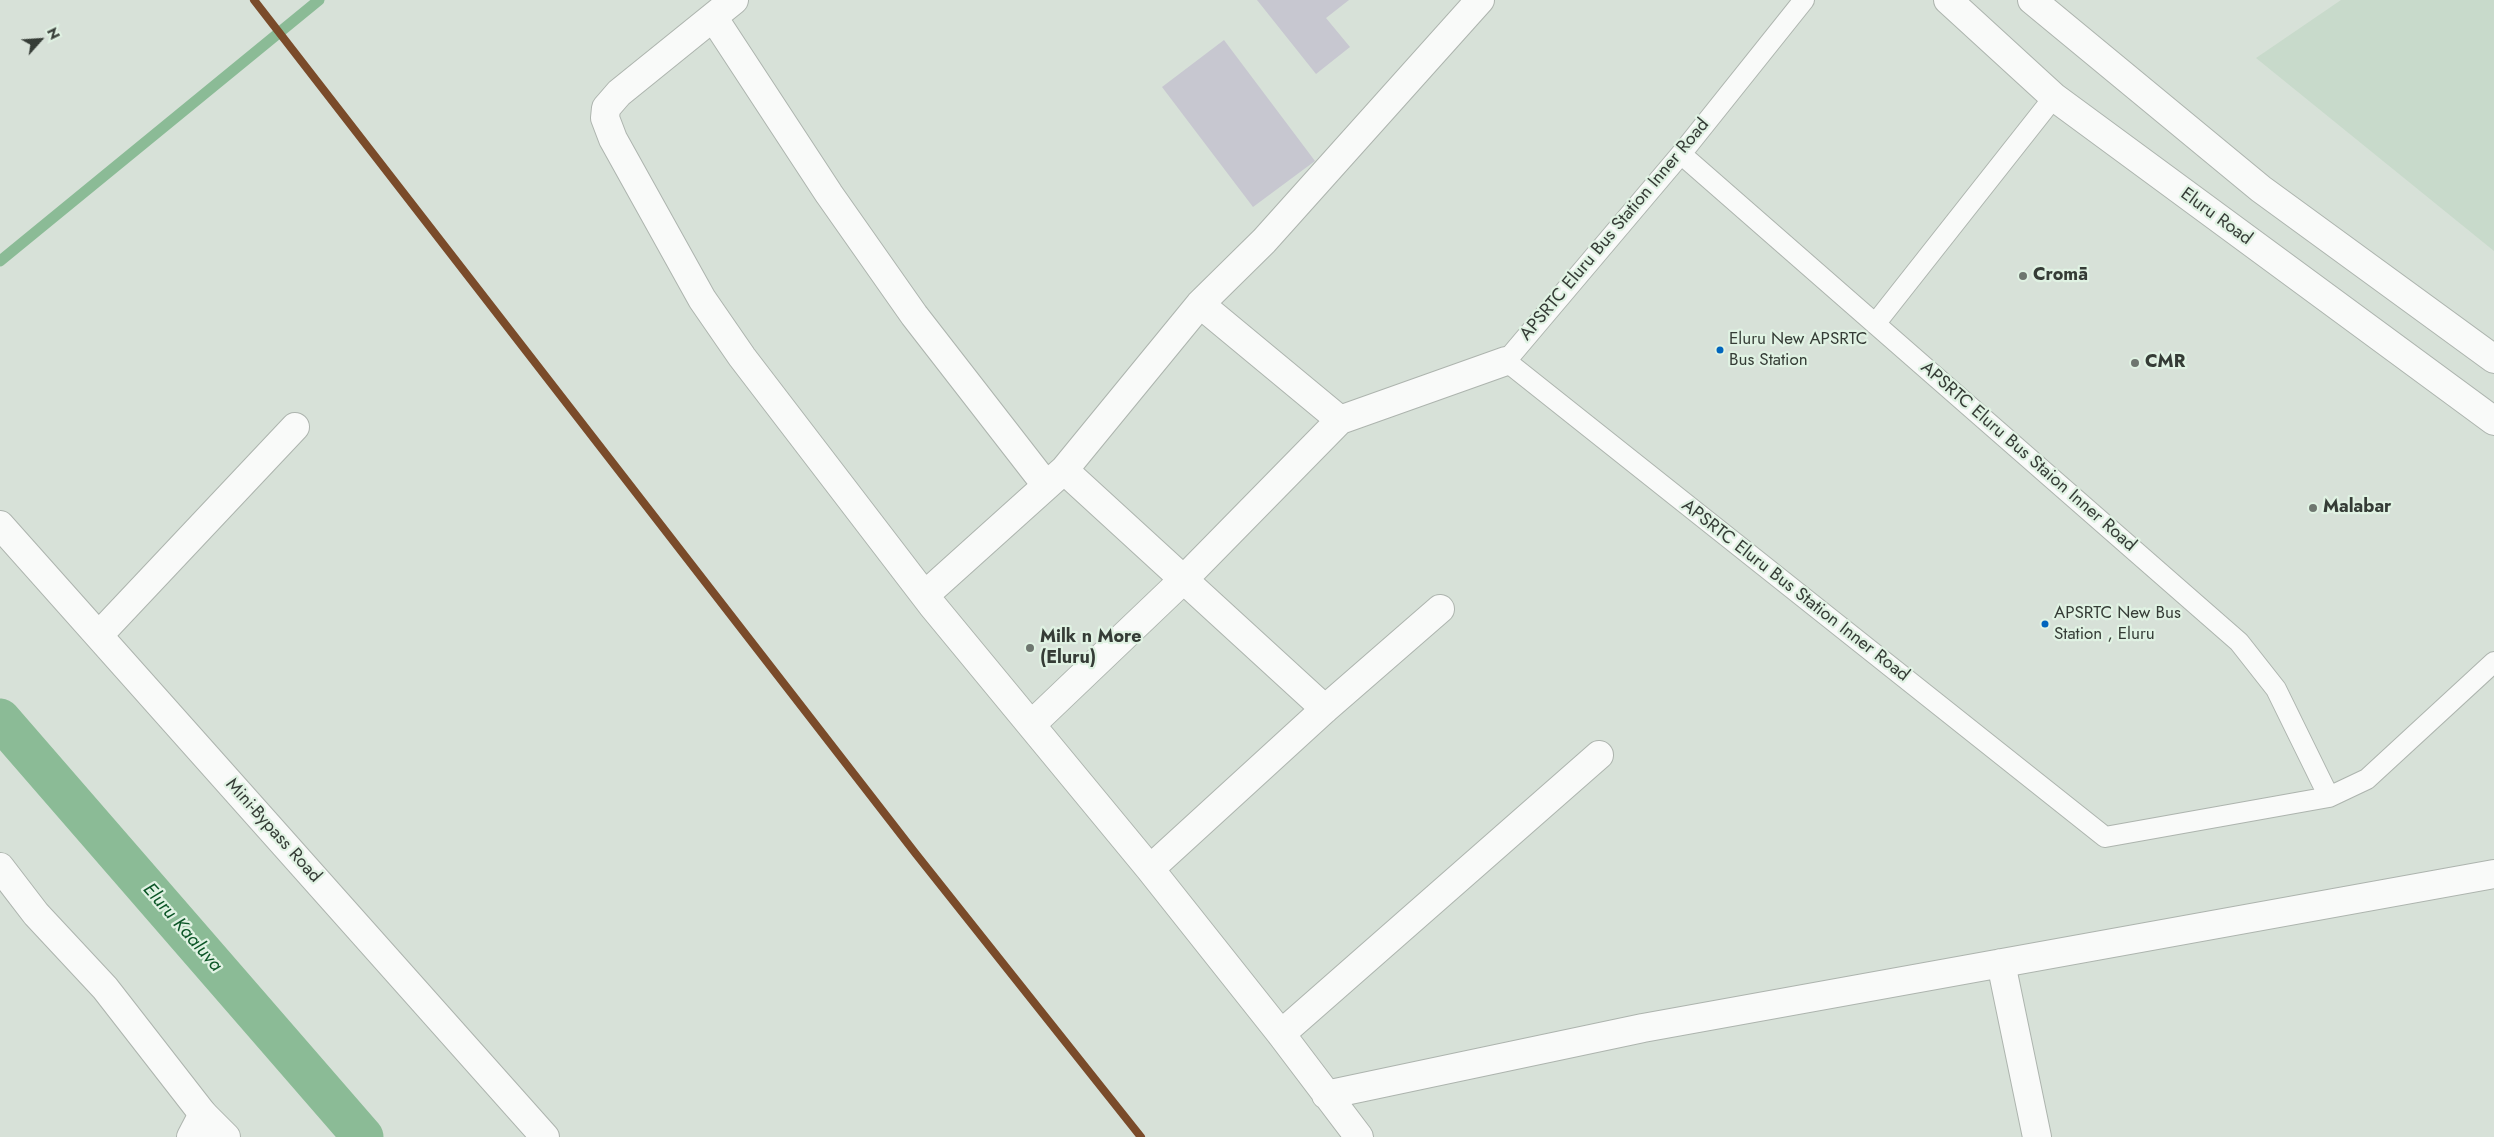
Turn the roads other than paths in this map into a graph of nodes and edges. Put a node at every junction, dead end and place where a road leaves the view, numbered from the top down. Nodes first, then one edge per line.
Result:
1 (734, 0) edge
2 (1480, 0) edge
3 (1804, 0) edge
4 (1948, 0) edge
5 (2032, 0) edge
6 (713, 17) junction
7 (2054, 97) junction
8 (1681, 154) junction
9 (1200, 304) junction
10 (1875, 324) junction
11 (2494, 359) edge
12 (1506, 361) junction
13 (1340, 420) junction
14 (2494, 421) edge
15 (295, 427) dead end
16 (1055, 477) junction
17 (0, 525) edge
18 (1183, 580) junction
19 (925, 595) junction
20 (1440, 609) dead end
21 (99, 636) junction
22 (2494, 662) edge
23 (1325, 709) junction
24 (1031, 725) junction
25 (1600, 755) dead end
26 (2330, 797) junction
27 (0, 867) edge
28 (1150, 869) junction
29 (2494, 874) edge
30 (2000, 963) junction
31 (1281, 1034) junction
32 (1326, 1095) junction
33 (197, 1126) edge
34 (226, 1137) edge
35 (546, 1137) edge
36 (1359, 1137) edge
37 (2037, 1137) edge

1 - 6 street
2 - 9 street
3 - 8 lane, APSRTC Eluru Bus Station Inner Road
4 - 7 street, Eluru Road
5 - 11 street
6 - 16 street
6 - 19 street
7 - 10 lane
7 - 14 street, Eluru Road
8 - 10 lane, APSRTC Eluru Bus Staion Inner Road
8 - 12 lane, APSRTC Eluru Bus Station Inner Road
9 - 13 street
9 - 16 street
10 - 26 lane, APSRTC Eluru Bus Staion Inner Road
12 - 13 street
12 - 26 lane, APSRTC Eluru Bus Station Inner Road
13 - 18 street
15 - 21 street
16 - 18 street
16 - 19 street
17 - 21 street, Mini-Bypass Road
18 - 23 street
18 - 24 street
19 - 24 street
20 - 23 street
21 - 35 street, Mini-Bypass Road
22 - 26 lane, APSRTC Eluru Bus Station Inner Road
23 - 28 street
24 - 28 street
25 - 31 street
27 - 33 street
28 - 31 street
29 - 30 street
30 - 32 street
30 - 37 street
31 - 32 street
32 - 36 street
33 - 34 street

